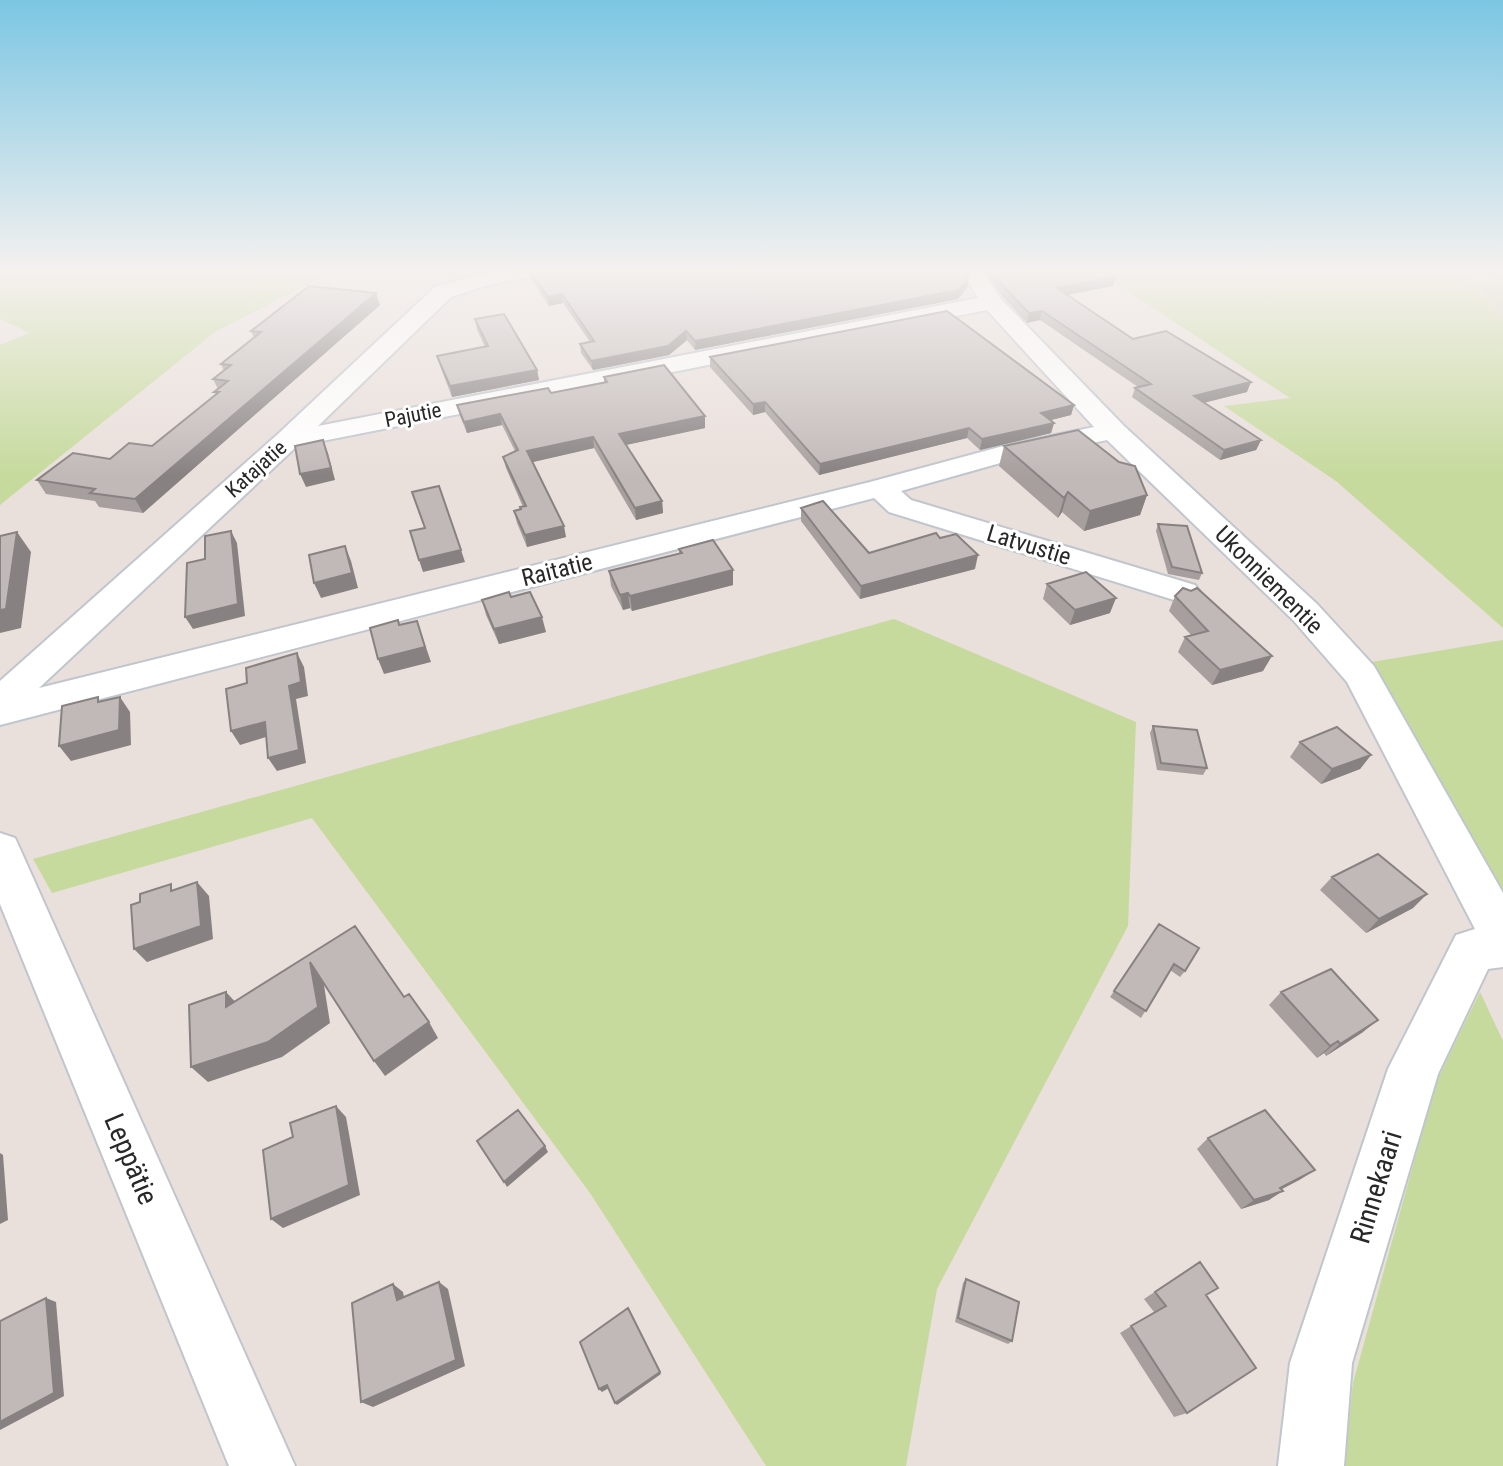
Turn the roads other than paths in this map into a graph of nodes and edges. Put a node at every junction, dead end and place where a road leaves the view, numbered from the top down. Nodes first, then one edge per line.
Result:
1 (393, 339) edge
2 (801, 339) edge
3 (1027, 339) edge
4 (1113, 432) junction
5 (288, 440) junction
6 (880, 488) junction
7 (1183, 592) edge
8 (0, 702) edge
9 (0, 711) edge
10 (0, 851) edge
11 (1503, 936) edge
12 (1503, 946) edge
13 (251, 1461) edge
14 (1311, 1466) edge

1 - 5 street, Katajatie
2 - 5 street, Pajutie
3 - 4 street, Ukonniementie
4 - 6 street, Raitatie
4 - 11 street, Ukonniementie
5 - 8 street, Katajatie
6 - 7 street, Latvustie
6 - 9 street, Raitatie
10 - 13 street, Leppätie
12 - 14 street, Rinnekaari

